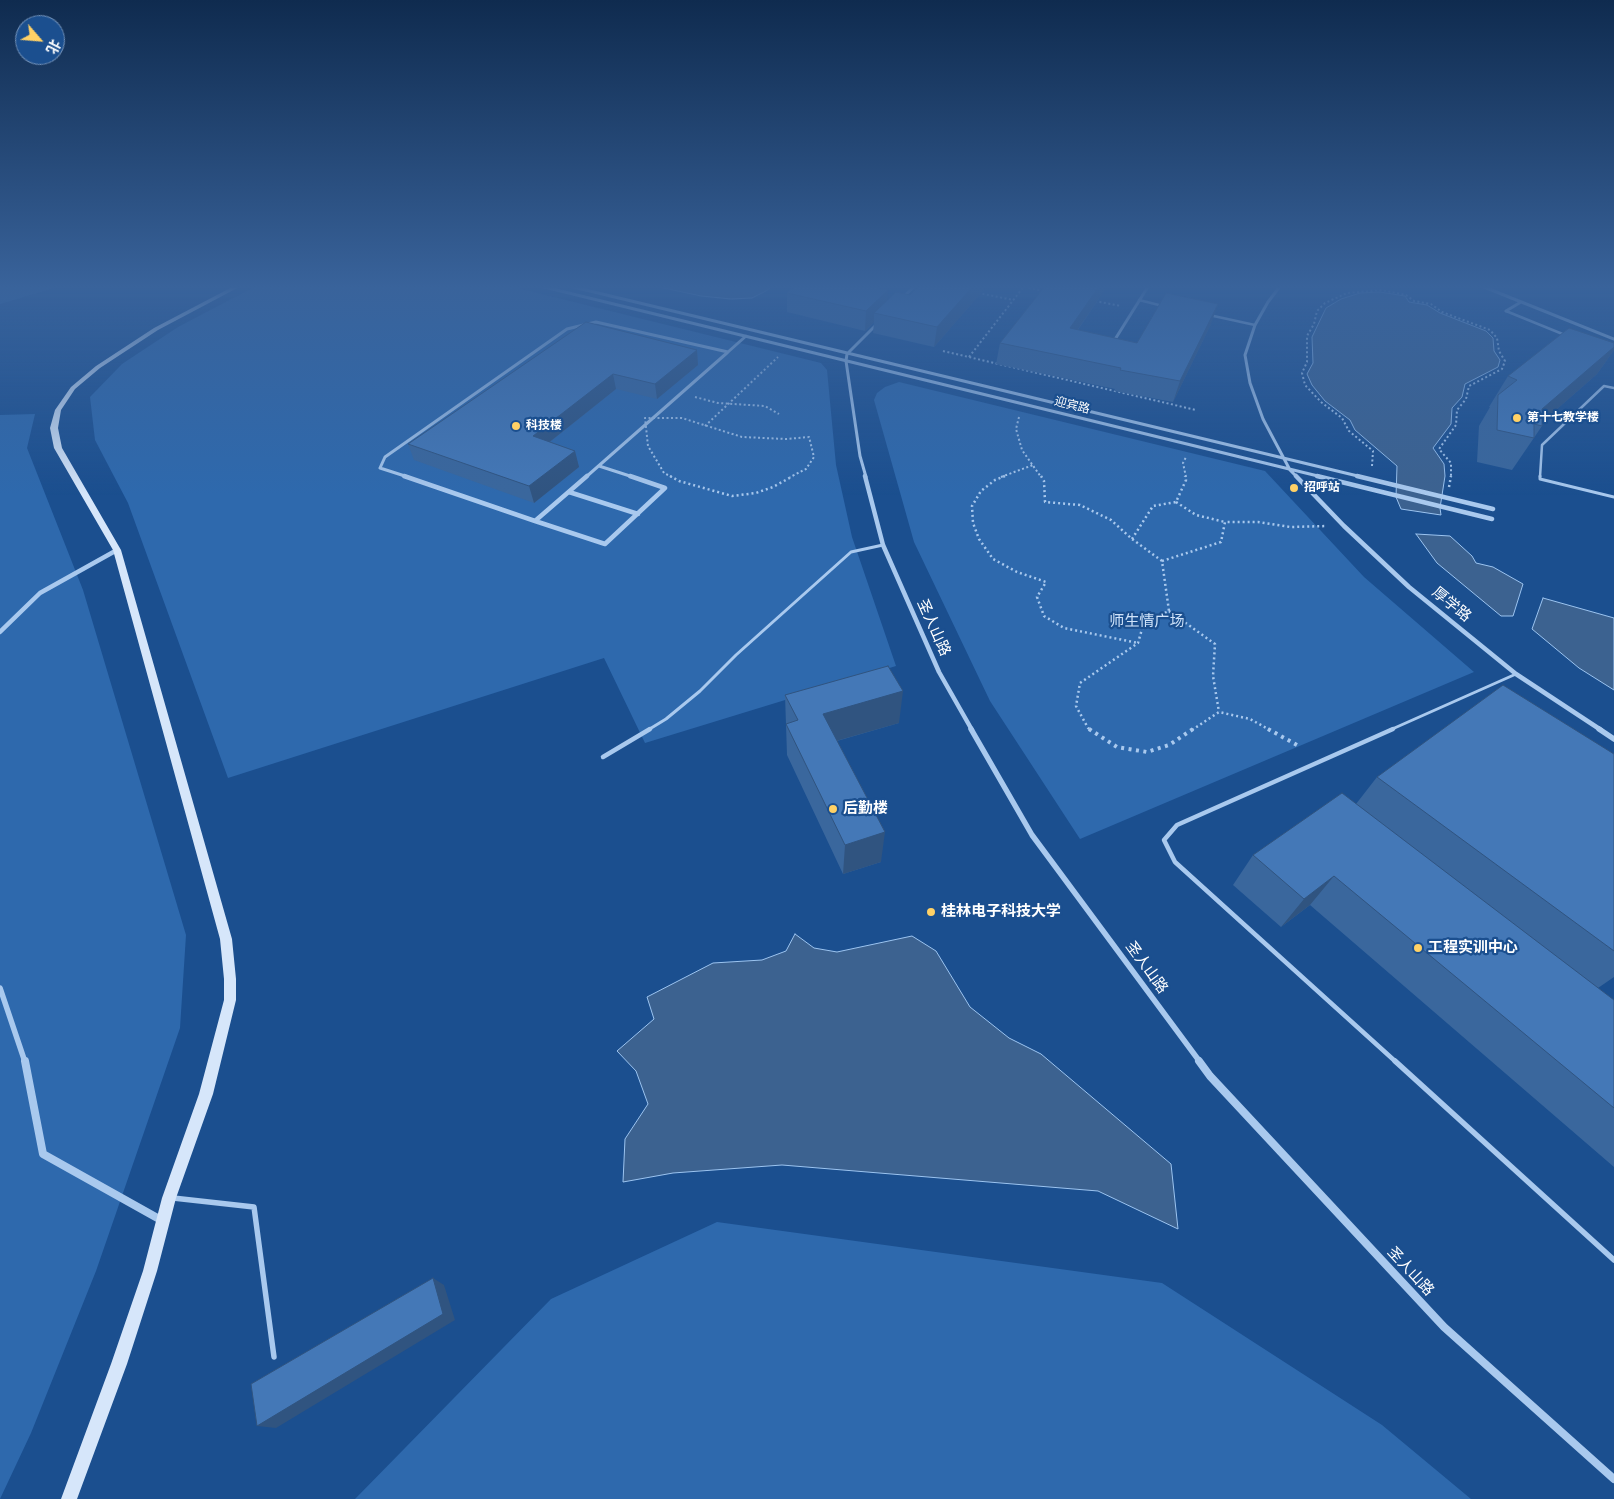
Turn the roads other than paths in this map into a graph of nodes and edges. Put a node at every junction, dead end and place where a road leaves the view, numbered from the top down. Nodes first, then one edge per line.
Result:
1 (115, 355) edge
2 (530, 355) edge
3 (725, 355) edge
4 (835, 355) edge
5 (839, 355) edge
6 (1245, 355) edge
7 (847, 357) junction
8 (1614, 388) edge
9 (1282, 458) junction
10 (599, 466) junction
11 (1290, 470) junction
12 (569, 492) junction
13 (1614, 497) edge
14 (1493, 509) dead end
15 (638, 514) junction
16 (1492, 519) dead end
17 (535, 521) junction
18 (883, 545) junction
19 (118, 550) junction
20 (0, 632) edge
21 (1516, 674) junction
22 (1614, 739) edge
23 (603, 757) dead end
24 (0, 988) edge
25 (169, 1198) junction
26 (164, 1222) junction
27 (1614, 1260) edge
28 (274, 1357) dead end
29 (1614, 1479) edge
30 (69, 1499) edge

1 - 19 street
2 - 17 street
3 - 10 street
4 - 7 street, 迎宾路
5 - 7 street, 迎宾路
6 - 9 street
7 - 9 street, 迎宾路
7 - 11 street, 迎宾路
7 - 18 street, 圣人山路
8 - 13 lane
9 - 11 street, 厚学路
9 - 14 street, 迎宾路
10 - 12 street
10 - 15 street
11 - 16 street, 迎宾路
11 - 21 street, 厚学路
12 - 15 street
12 - 17 street
15 - 17 street
18 - 23 lane
18 - 29 street, 圣人山路
19 - 20 street
19 - 25 street
21 - 22 street, 厚学路
21 - 27 lane
24 - 26 street
25 - 26 street
25 - 28 lane
26 - 30 street

